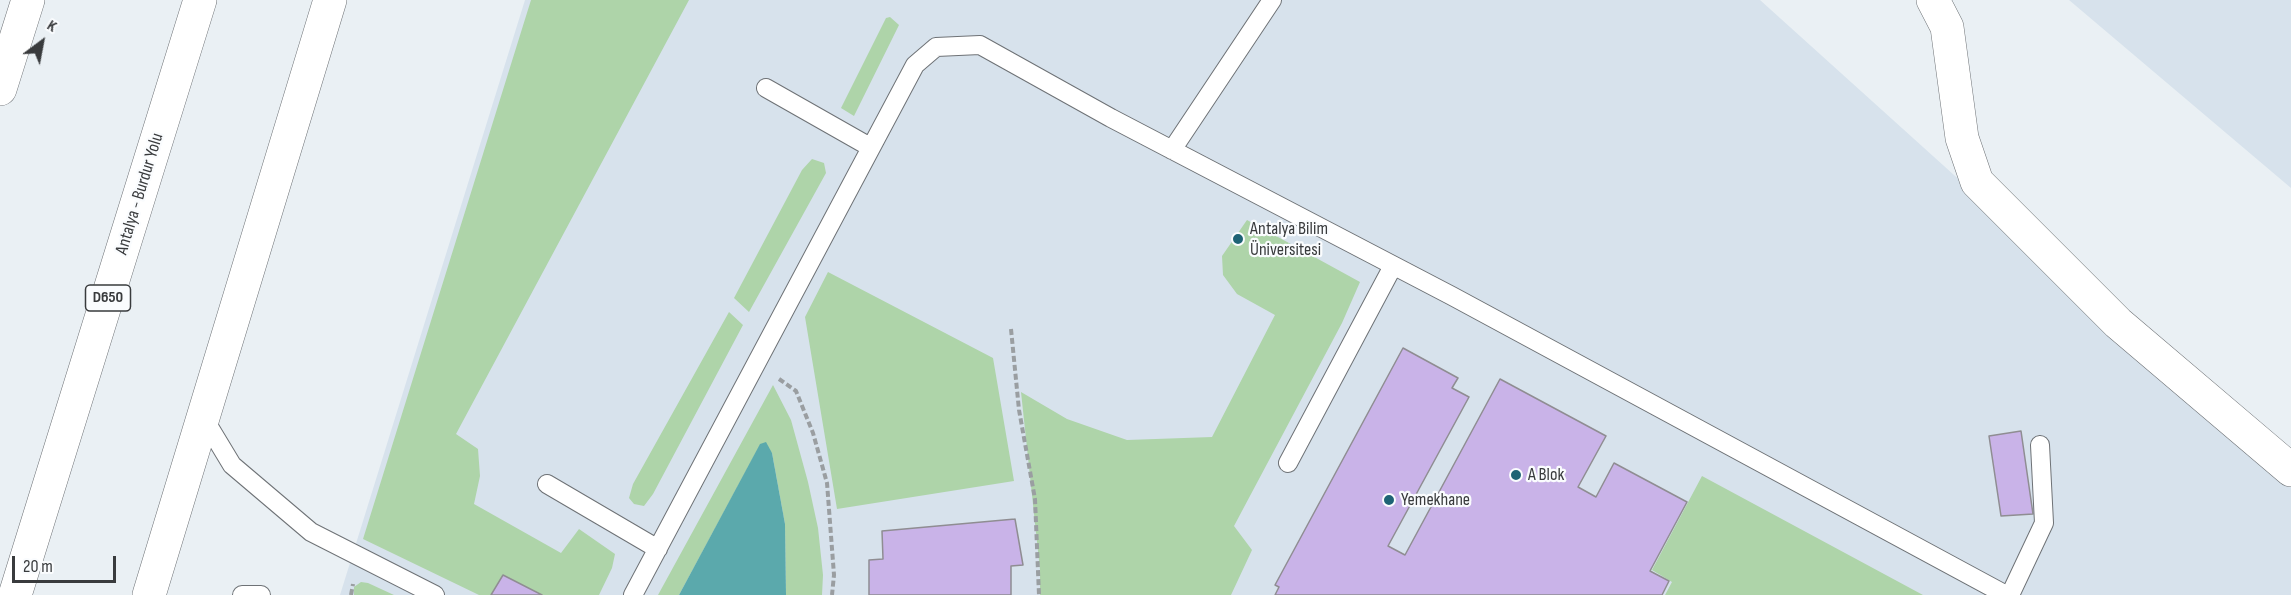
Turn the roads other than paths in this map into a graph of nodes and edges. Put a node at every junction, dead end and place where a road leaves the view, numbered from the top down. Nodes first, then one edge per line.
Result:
1 (28, 0) edge
2 (200, 0) edge
3 (330, 0) edge
4 (1272, 0) edge
5 (1933, 0) edge
6 (766, 88) dead end
7 (0, 89) edge
8 (870, 147) junction
9 (1172, 150) junction
10 (1393, 266) junction
11 (203, 417) junction
12 (2040, 445) dead end
13 (1288, 463) dead end
14 (2291, 470) edge
15 (546, 484) dead end
16 (658, 549) junction
17 (1982, 589) edge
18 (15, 595) edge
19 (149, 595) edge
20 (242, 595) edge
21 (261, 595) edge
22 (435, 595) edge
23 (633, 595) edge
24 (2008, 595) edge

1 - 7 main road
2 - 18 main road, Antalya - Burdur Yolu / D650
3 - 11 main road
4 - 9 lane
5 - 14 main road
6 - 8 lane
8 - 9 lane
8 - 16 lane
9 - 10 lane
10 - 13 lane
10 - 17 lane
11 - 19 main road
11 - 22 lane
12 - 24 lane
15 - 16 lane
16 - 23 lane
17 - 24 lane
20 - 21 lane

